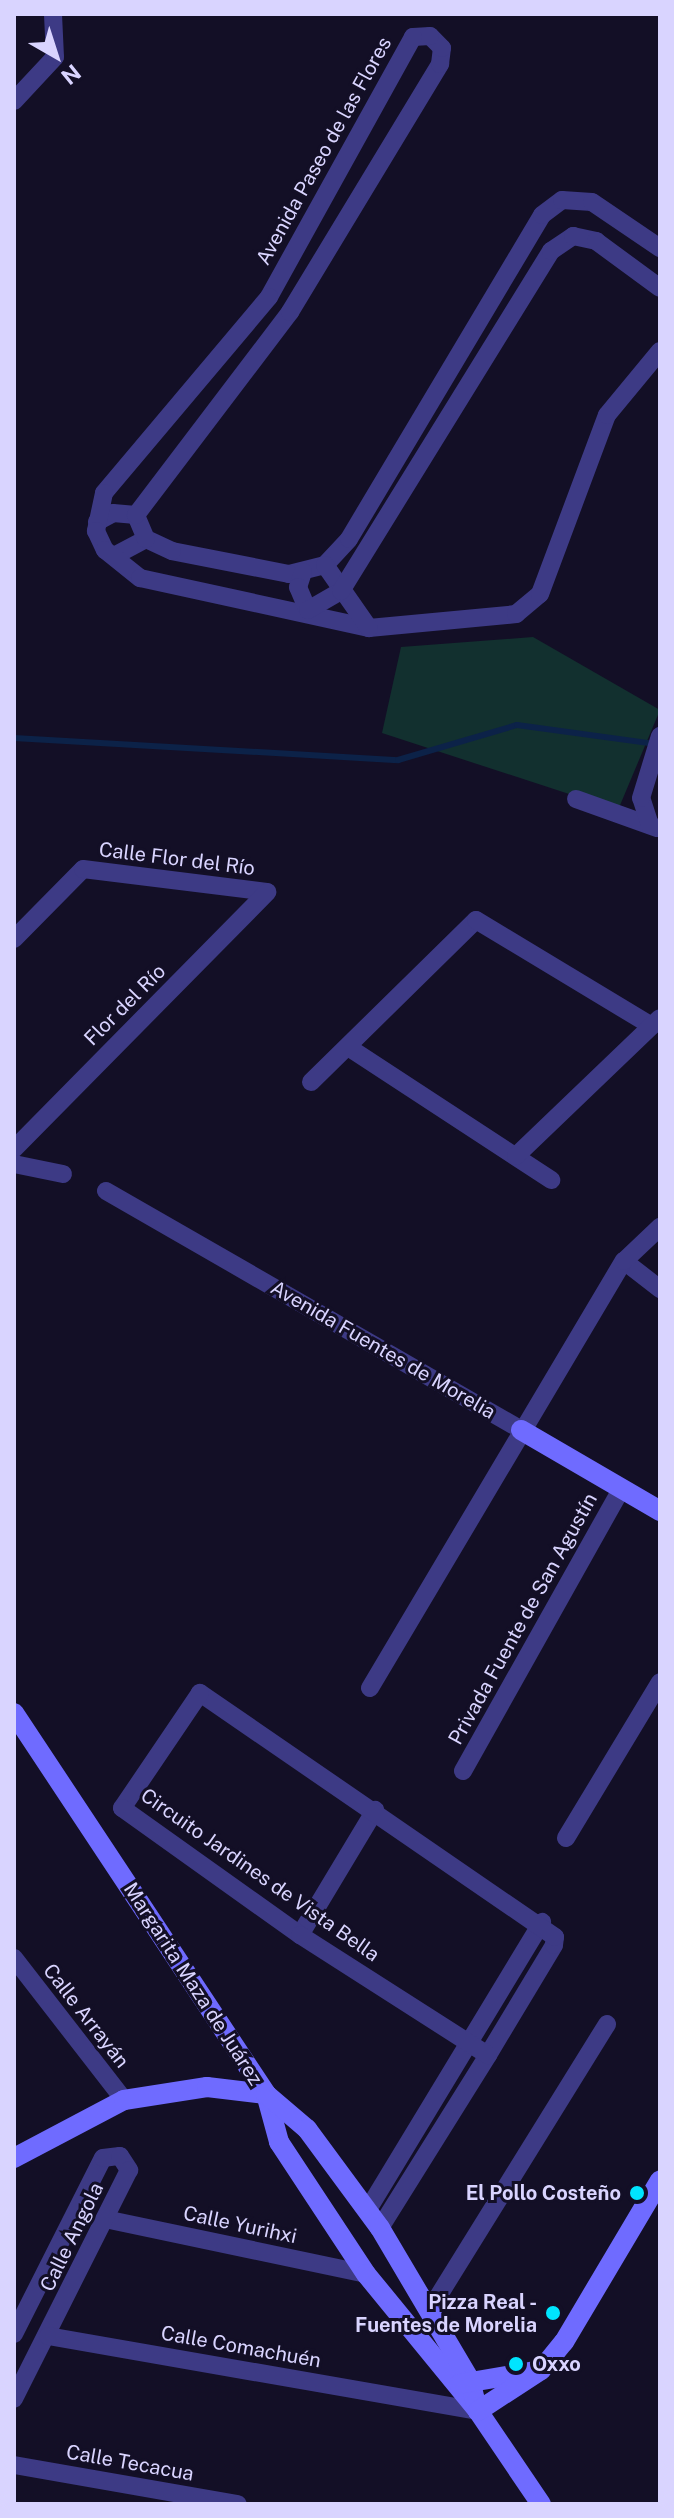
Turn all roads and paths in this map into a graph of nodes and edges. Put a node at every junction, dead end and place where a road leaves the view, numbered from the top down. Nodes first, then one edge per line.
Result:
1 (53, 14) edge
2 (14, 101) edge
3 (660, 248) edge
4 (660, 288) edge
5 (660, 351) edge
6 (136, 515) junction
7 (97, 522) junction
8 (146, 539) junction
9 (114, 556) junction
10 (325, 565) junction
11 (303, 572) junction
12 (341, 591) junction
13 (308, 610) junction
14 (369, 628) junction
15 (659, 742) edge
16 (576, 799) dead end
17 (655, 827) edge
18 (267, 892) joint
19 (14, 939) edge
20 (656, 1022) edge
21 (348, 1047) junction
22 (311, 1082) dead end
23 (14, 1149) edge
24 (516, 1156) junction
25 (14, 1164) edge
26 (63, 1174) dead end
27 (551, 1180) dead end
28 (106, 1191) dead end
29 (660, 1227) edge
30 (624, 1261) junction
31 (660, 1289) edge
32 (521, 1430) junction
33 (621, 1489) junction
34 (660, 1511) edge
35 (660, 1682) edge
36 (370, 1688) dead end
37 (14, 1713) edge
38 (463, 1771) dead end
39 (375, 1810) junction
40 (566, 1838) dead end
41 (542, 1922) junction
42 (300, 1935) junction
43 (14, 1958) edge
44 (607, 2024) dead end
45 (468, 2043) junction
46 (488, 2055) junction
47 (266, 2094) junction
48 (124, 2100) junction
49 (14, 2157) edge
50 (660, 2180) edge
51 (367, 2211) junction
52 (105, 2219) junction
53 (380, 2228) junction
54 (366, 2274) junction
55 (431, 2308) junction
56 (15, 2331) edge
57 (48, 2336) junction
58 (541, 2370) junction
59 (461, 2383) junction
60 (14, 2399) edge
61 (425, 2402) junction
62 (478, 2411) junction
63 (14, 2465) edge
64 (238, 2504) edge
65 (541, 2504) edge

1 - 2 street
3 - 10 street
4 - 12 street
5 - 14 street
6 - 7 street
6 - 7 street, Avenida Paseo de las Flores
6 - 8 street
7 - 9 street
8 - 9 street
8 - 11 street
9 - 13 street
10 - 11 street
10 - 12 street
11 - 13 street
12 - 13 street
12 - 14 street
13 - 14 street
15 - 17 street
16 - 17 street
18 - 19 street, Calle Flor del Río
18 - 23 street, Flor del Río
20 - 21 street
20 - 24 street
21 - 22 street
21 - 24 street
24 - 27 street
25 - 26 street
28 - 32 street, Avenida Fuentes de Morelia
29 - 30 street
30 - 31 street
30 - 32 street
32 - 33 main road, Avenida Fuentes de Morelia
32 - 36 street
33 - 34 main road, Avenida Fuentes de Morelia
33 - 38 street, Privada Fuente de San Agustín
35 - 40 street
37 - 47 main road, Margarita Maza de Juárez
39 - 41 street, Circuito Jardines de Vista Bella
39 - 42 street
39 - 42 street, Circuito Jardines de Vista Bella
41 - 45 street
41 - 46 street
42 - 45 street, Circuito Jardines de Vista Bella
43 - 48 street, Calle Arrayán
44 - 55 street
45 - 46 street, Circuito Jardines de Vista Bella
45 - 51 street
46 - 53 street
47 - 48 main road
47 - 51 main road, Margarita Maza de Juárez
47 - 54 main road, Margarita Maza de Juárez
48 - 49 main road
50 - 58 main road
51 - 53 main road, Margarita Maza de Juárez
52 - 54 street, Calle Yurihxi
52 - 56 street, Calle Angola
52 - 57 street, Calle Angola
53 - 55 main road, Margarita Maza de Juárez
54 - 59 main road, Margarita Maza de Juárez
55 - 59 main road, Margarita Maza de Juárez
57 - 60 street, Calle Angola
57 - 61 street, Calle Comachuén
58 - 59 main road
58 - 62 main road
59 - 61 street
59 - 62 main road, Margarita Maza de Juárez
61 - 62 street, Calle Comachuén
62 - 65 main road, Margarita Maza de Juárez
63 - 64 street, Calle Tecacua

